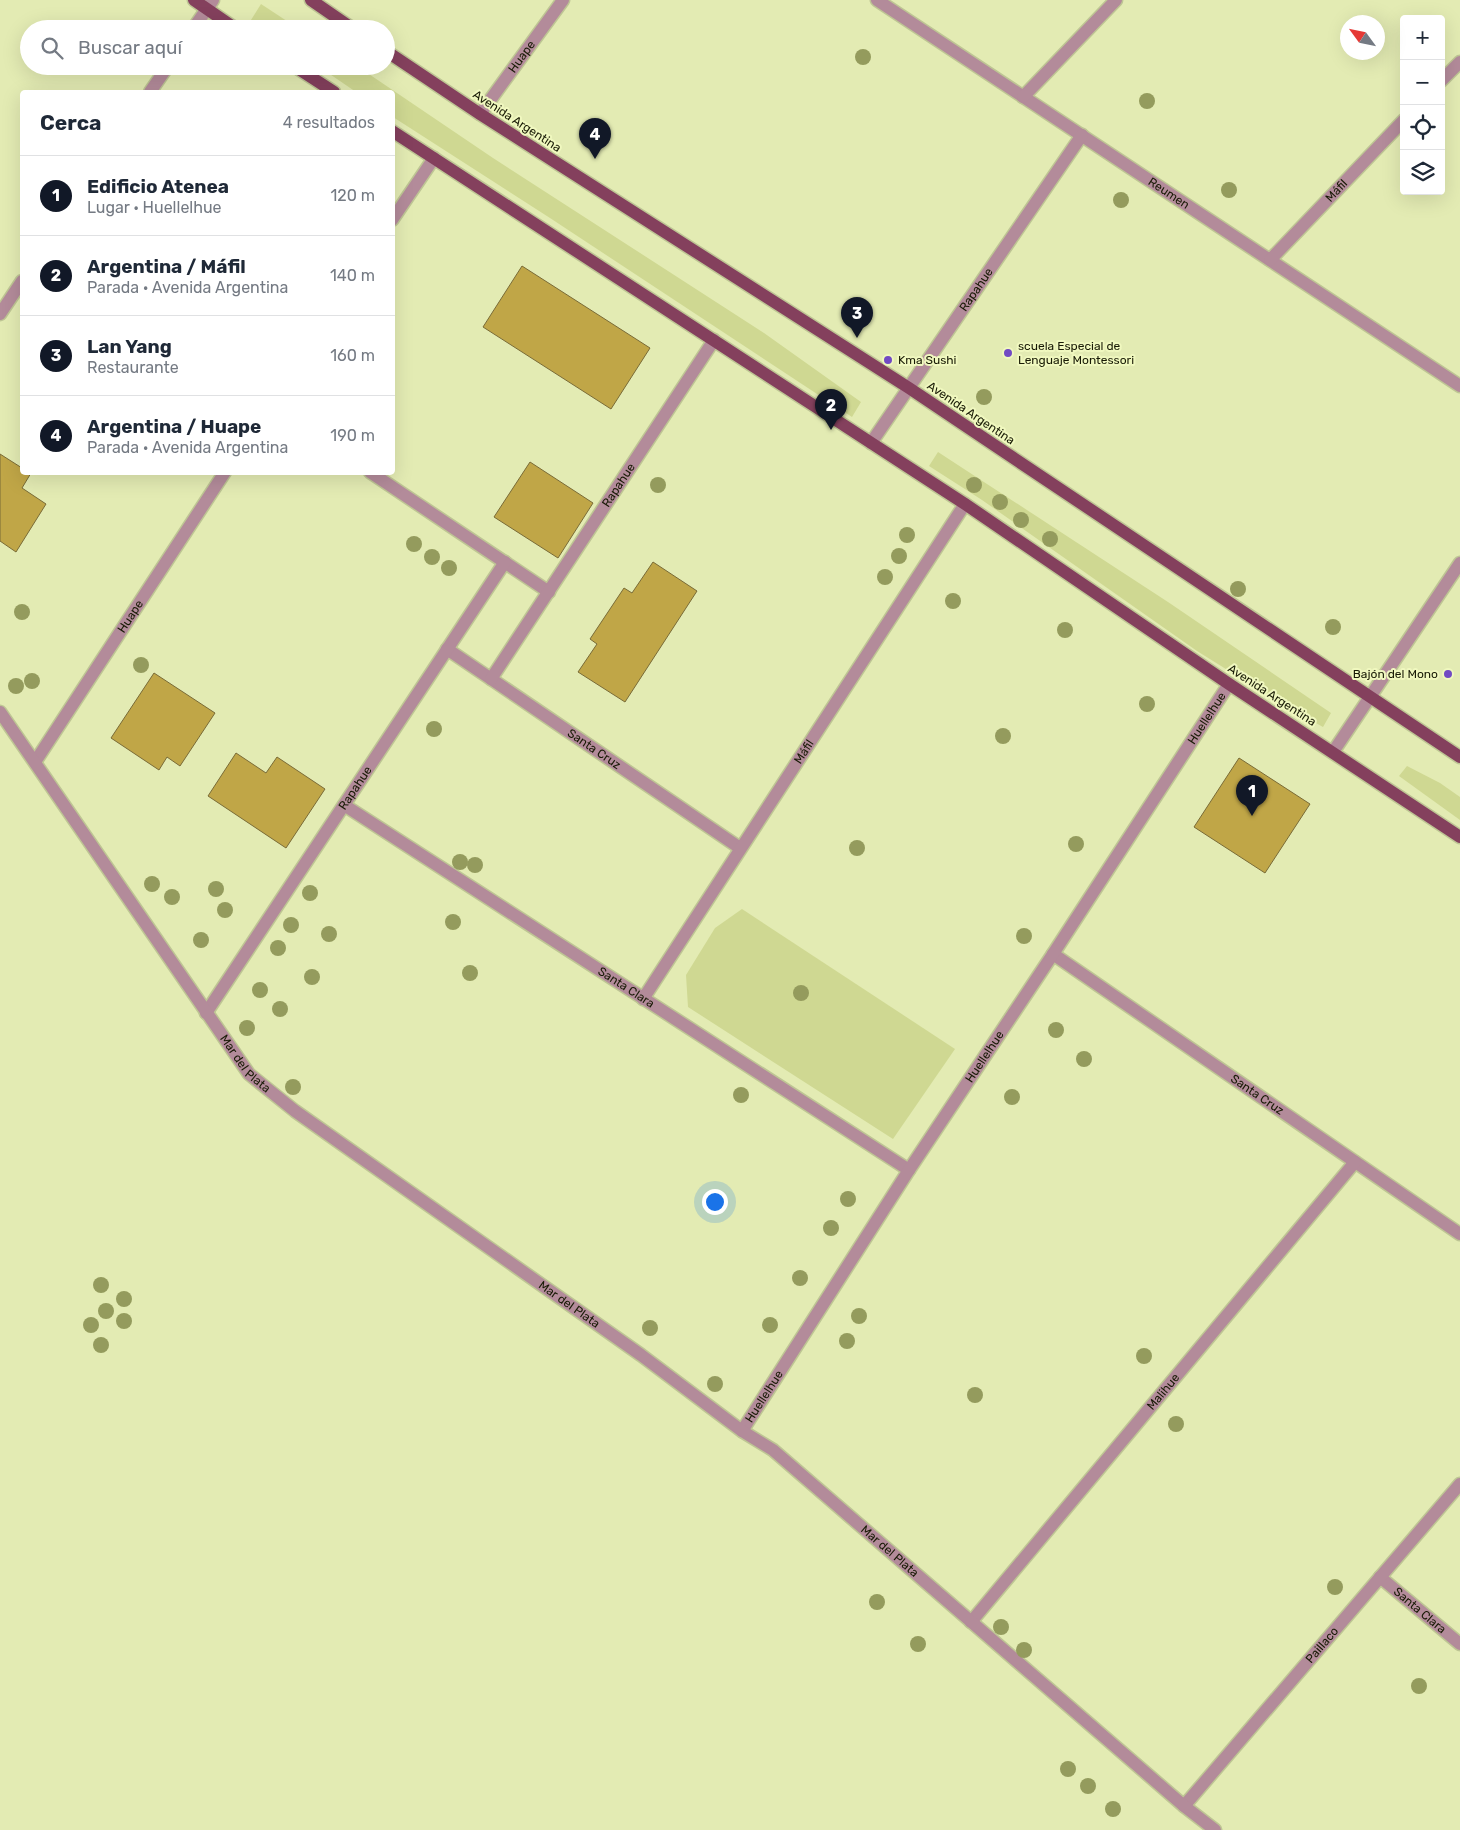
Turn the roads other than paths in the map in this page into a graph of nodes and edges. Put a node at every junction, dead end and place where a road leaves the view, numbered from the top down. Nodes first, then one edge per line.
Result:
1 (194, 0) edge
2 (311, 0) edge
3 (563, 0) edge
4 (877, 0) edge
5 (1116, 0) edge
6 (210, 4) edge
7 (199, 20) edge
8 (227, 20) edge
9 (340, 20) edge
10 (395, 57) edge
11 (1460, 62) edge
12 (162, 75) edge
13 (308, 75) edge
14 (1445, 77) edge
15 (151, 90) edge
16 (331, 90) edge
17 (1024, 97) junction
18 (480, 114) junction
19 (1400, 124) edge
20 (395, 133) edge
21 (1082, 135) junction
22 (434, 158) junction
23 (395, 216) edge
24 (1270, 260) junction
25 (20, 284) edge
26 (0, 314) edge
27 (714, 340) junction
28 (1460, 386) edge
29 (909, 388) junction
30 (871, 444) junction
31 (224, 475) edge
32 (374, 475) edge
33 (965, 504) junction
34 (505, 562) junction
35 (1460, 563) edge
36 (549, 592) junction
37 (447, 649) junction
38 (492, 679) junction
39 (1229, 684) junction
40 (1370, 696) junction
41 (0, 712) edge
42 (1333, 752) junction
43 (1460, 757) edge
44 (35, 762) junction
45 (344, 805) junction
46 (1460, 837) edge
47 (740, 848) junction
48 (1053, 954) junction
49 (642, 999) junction
50 (206, 1013) junction
51 (1355, 1162) junction
52 (909, 1170) junction
53 (1460, 1234) edge
54 (742, 1431) junction
55 (1460, 1484) edge
56 (1380, 1577) junction
57 (971, 1622) junction
58 (1460, 1644) edge
59 (1184, 1806) junction
60 (1215, 1830) edge

1 - 6 main road
2 - 9 main road
3 - 18 street, Huape
4 - 17 street, Reumen
5 - 17 street
6 - 7 street
6 - 8 main road
10 - 18 main road, Avenida Argentina
11 - 14 street
12 - 15 street
13 - 16 main road
17 - 21 street, Reumen
18 - 29 main road, Avenida Argentina
19 - 24 street, Máfil
20 - 22 main road, Avenida Argentina
21 - 24 street, Reumen
21 - 29 street, Rapahue
22 - 23 street
22 - 27 main road, Avenida Argentina
24 - 28 street, Reumen
25 - 26 street
27 - 30 main road, Avenida Argentina
27 - 36 street, Rapahue
29 - 30 street, Rapahue
29 - 40 main road, Avenida Argentina
30 - 33 main road, Avenida Argentina
31 - 44 street, Huape
32 - 34 street
33 - 39 main road, Avenida Argentina
33 - 47 street, Máfil
34 - 36 street
34 - 37 street, Rapahue
35 - 40 street
36 - 38 street, Rapahue
37 - 38 street, Santa Cruz
37 - 45 street, Rapahue
38 - 47 street, Santa Cruz
39 - 42 main road, Avenida Argentina
39 - 48 street, Huellelhue
40 - 42 street
40 - 43 main road, Avenida Argentina
41 - 44 street, Mar del Plata
42 - 46 main road, Avenida Argentina
44 - 50 street, Mar del Plata
45 - 49 street, Santa Clara
45 - 50 street, Rapahue
47 - 49 street, Máfil
48 - 51 street, Santa Cruz
48 - 52 street, Huellelhue
49 - 52 street, Santa Clara
50 - 54 street, Mar del Plata
51 - 53 street, Santa Cruz
51 - 57 street, Malihue
52 - 54 street, Huellelhue
54 - 57 street, Mar del Plata
55 - 56 street, Paillaco
56 - 58 street, Santa Clara
56 - 59 street, Paillaco
57 - 59 street, Mar del Plata
59 - 60 street, Mar del Plata

